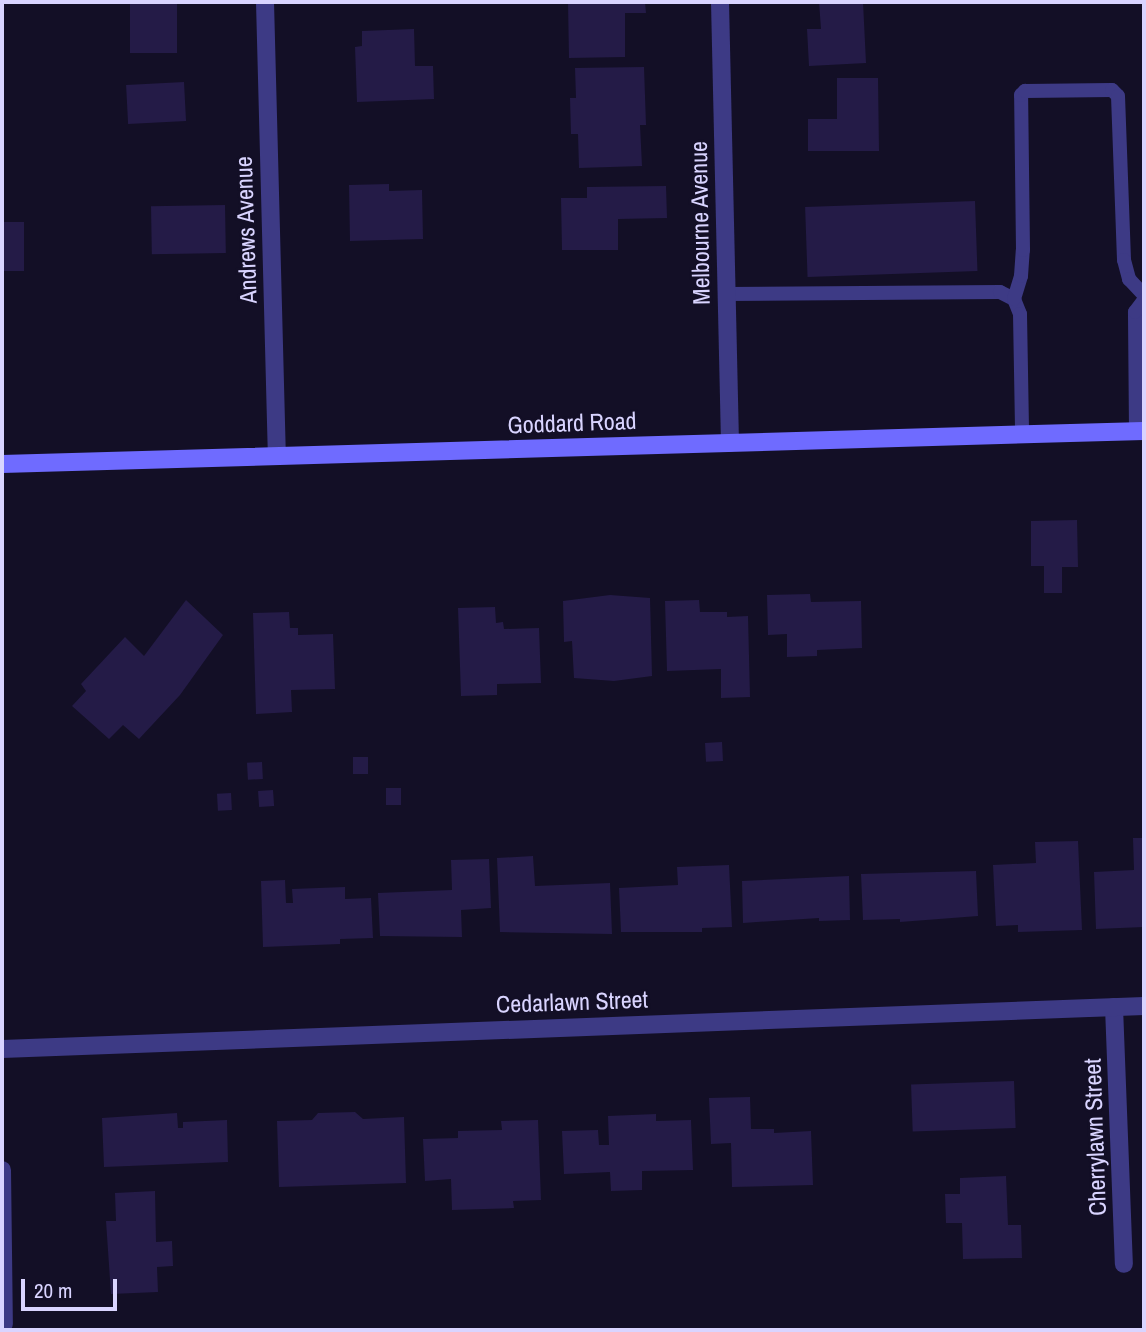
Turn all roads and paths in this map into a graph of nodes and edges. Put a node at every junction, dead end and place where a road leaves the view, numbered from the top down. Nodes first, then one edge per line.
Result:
1 (265, 2) edge
2 (719, 2) edge
3 (726, 294) junction
4 (1144, 295) edge
5 (1014, 299) junction
6 (1144, 300) edge
7 (1140, 431) edge
8 (1021, 434) junction
9 (730, 443) junction
10 (277, 456) junction
11 (2, 464) edge
12 (1144, 1006) edge
13 (1114, 1007) junction
14 (2, 1049) edge
15 (2, 1170) edge
16 (1124, 1264) dead end
17 (4, 1327) edge

1 - 10 street, Andrews Avenue
2 - 3 street, Melbourne Avenue
3 - 5 lane
3 - 9 street, Melbourne Avenue
4 - 5 lane
5 - 8 lane
6 - 7 lane
7 - 8 main road, Goddard Road
8 - 9 main road, Goddard Road
9 - 10 main road, Goddard Road
10 - 11 main road, Goddard Road
12 - 13 street, Cedarlawn Street
13 - 14 street, Cedarlawn Street
13 - 16 street, Cherrylawn Street
15 - 17 street

